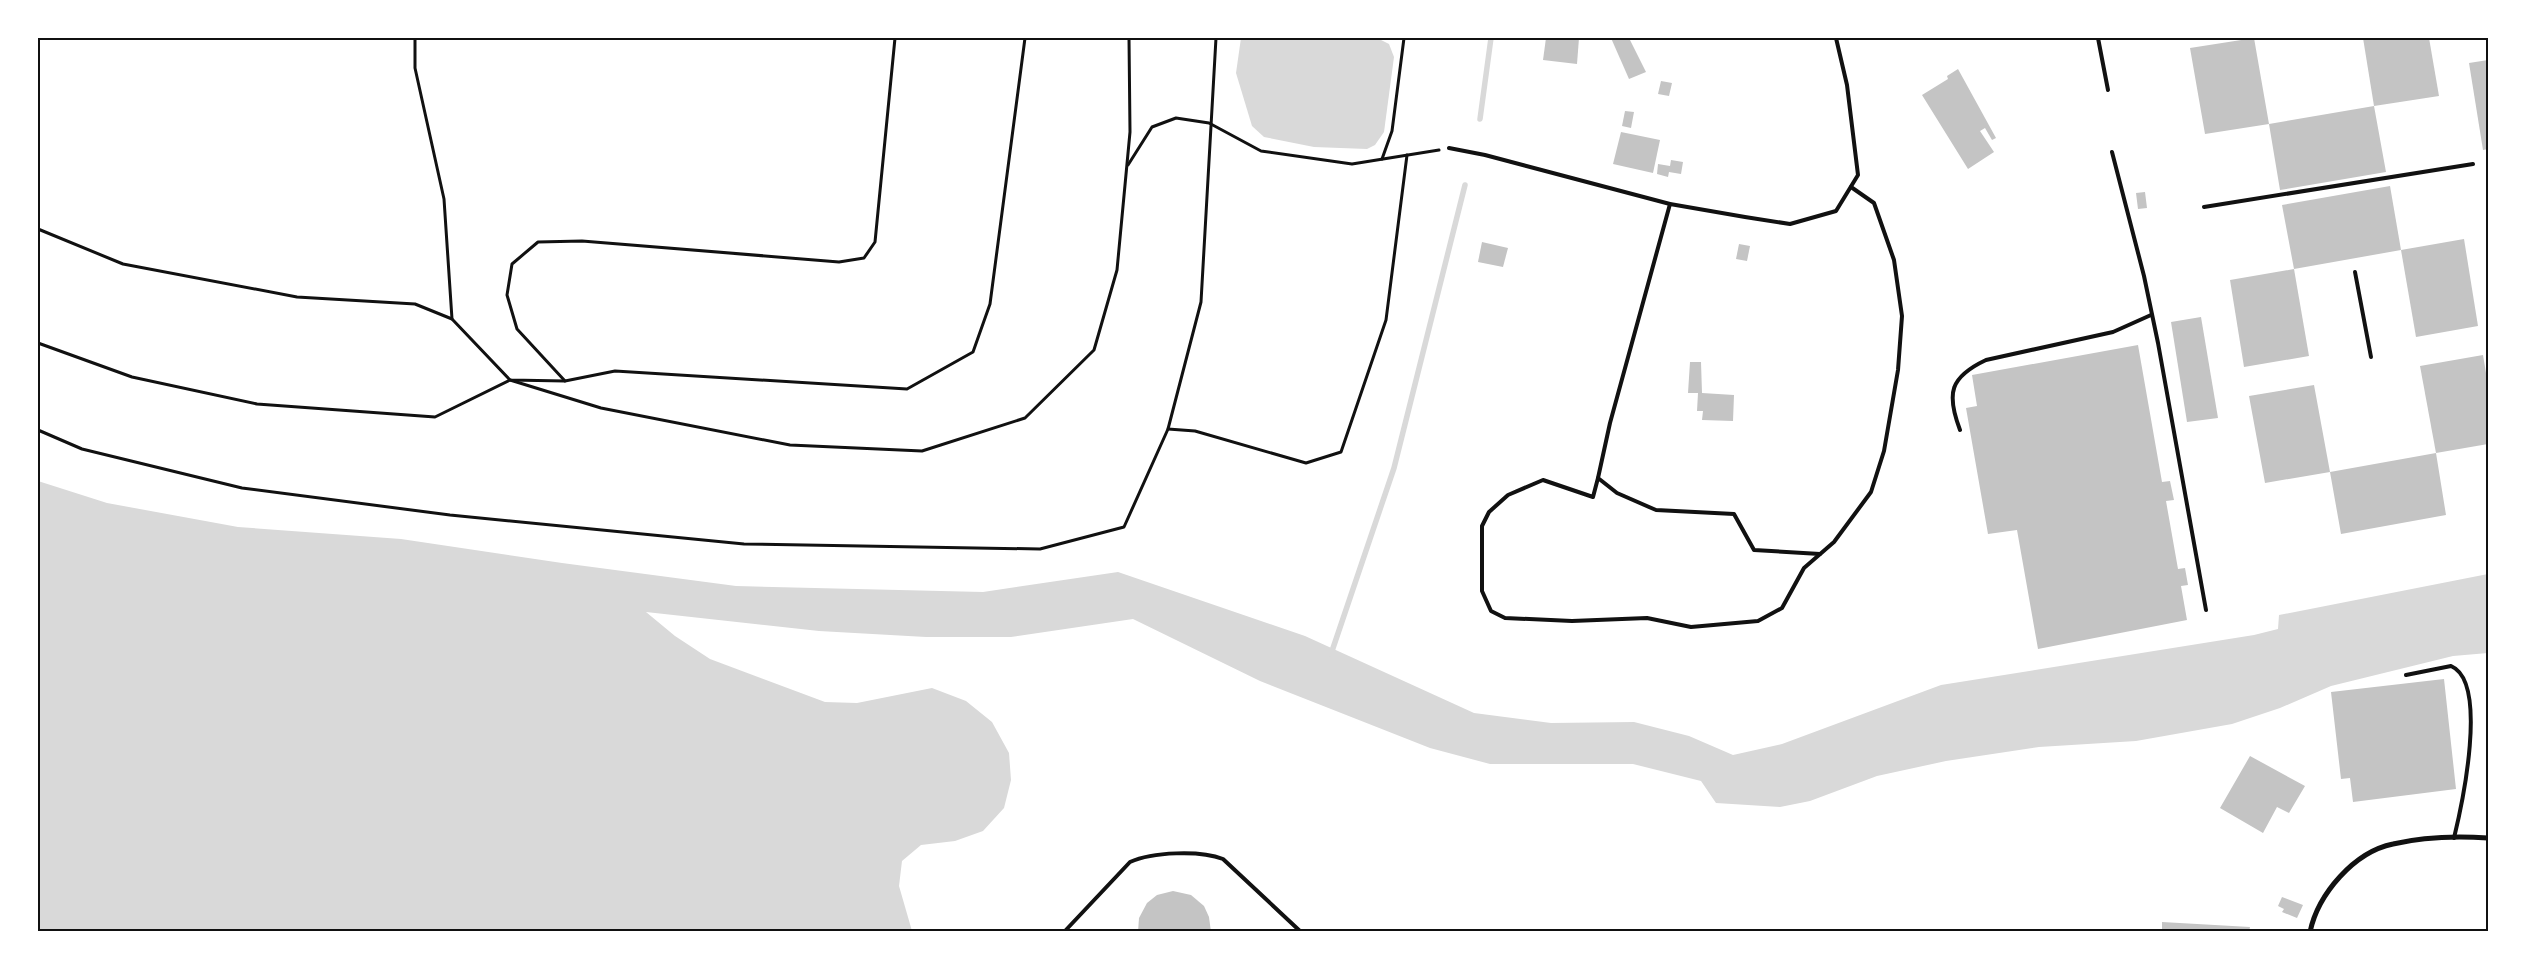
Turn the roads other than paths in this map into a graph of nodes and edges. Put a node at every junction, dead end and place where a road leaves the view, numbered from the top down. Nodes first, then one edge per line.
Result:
1 (1836, 38) edge
2 (2098, 38) edge
3 (2108, 90) dead end
4 (1449, 148) road end
5 (2112, 152) dead end
6 (2473, 164) dead end
7 (1851, 186) junction
8 (1670, 204) junction
9 (2204, 207) dead end
10 (2355, 272) dead end
11 (2151, 315) junction
12 (2371, 357) dead end
13 (1960, 430) dead end
14 (1598, 478) junction
15 (1820, 554) junction
16 (2206, 610) dead end
17 (2406, 675) dead end
18 (2454, 838) junction
19 (2488, 838) edge
20 (1064, 932) edge
21 (1301, 932) edge
22 (2310, 932) edge

1 - 7 lane
2 - 3 lane
4 - 8 lane
5 - 11 lane
6 - 9 lane
7 - 8 lane
7 - 15 lane
8 - 14 lane
10 - 12 lane
11 - 13 lane
11 - 16 lane
14 - 15 lane
14 - 15 lane
17 - 18 lane
18 - 19 street
18 - 22 street
20 - 21 lane

